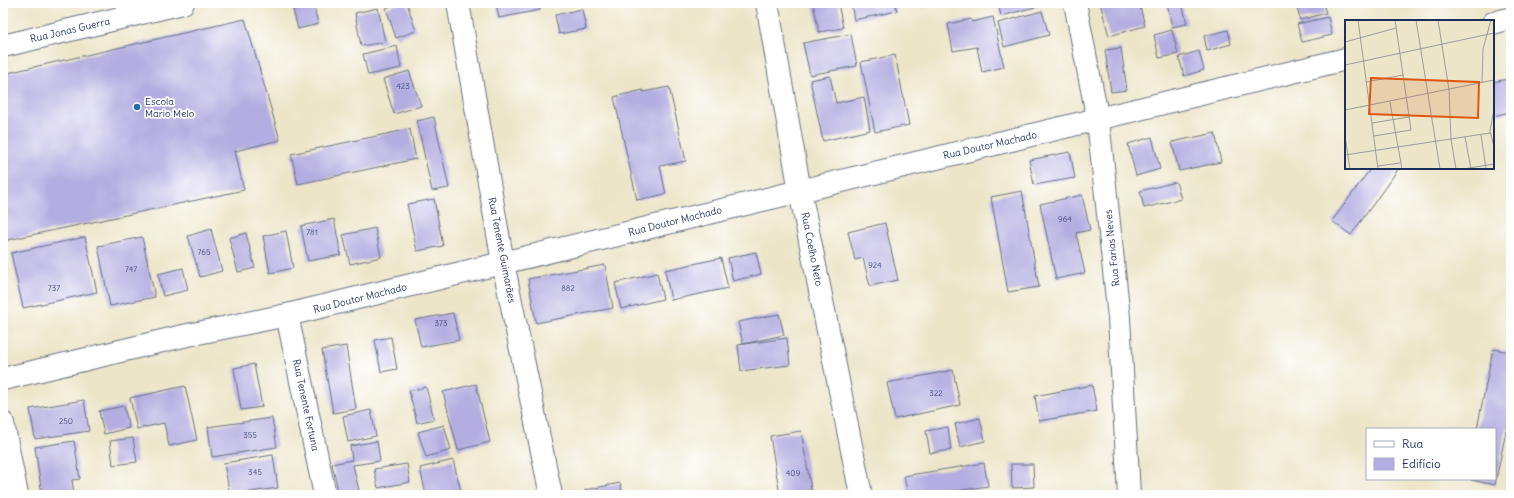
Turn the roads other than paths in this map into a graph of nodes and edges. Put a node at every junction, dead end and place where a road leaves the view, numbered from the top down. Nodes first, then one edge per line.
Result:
1 (183, 3) edge
2 (458, 3) edge
3 (767, 3) edge
4 (1075, 3) edge
5 (1511, 18) edge
6 (1494, 23) edge
7 (3, 46) edge
8 (1345, 59) edge
9 (1098, 120) junction
10 (800, 191) junction
11 (503, 263) junction
12 (287, 315) junction
13 (3, 379) edge
14 (3, 422) edge
15 (17, 495) edge
16 (325, 495) edge
17 (551, 495) edge
18 (861, 495) edge
19 (1129, 495) edge

1 - 7 street, Rua Jonas Guerra
2 - 11 street, Rua Tenente Guimarães
3 - 10 street, Rua Coelho Neto
4 - 9 street, Rua Farias Neves
5 - 6 street
8 - 9 street, Rua Doutor Machado
9 - 10 street, Rua Doutor Machado
9 - 19 street, Rua Farias Neves
10 - 11 street, Rua Doutor Machado
10 - 18 street, Rua Coelho Neto
11 - 12 street, Rua Doutor Machado
11 - 17 street, Rua Tenente Guimarães
12 - 13 street, Rua Doutor Machado
12 - 16 street, Rua Tenente Fortuna
14 - 15 street

